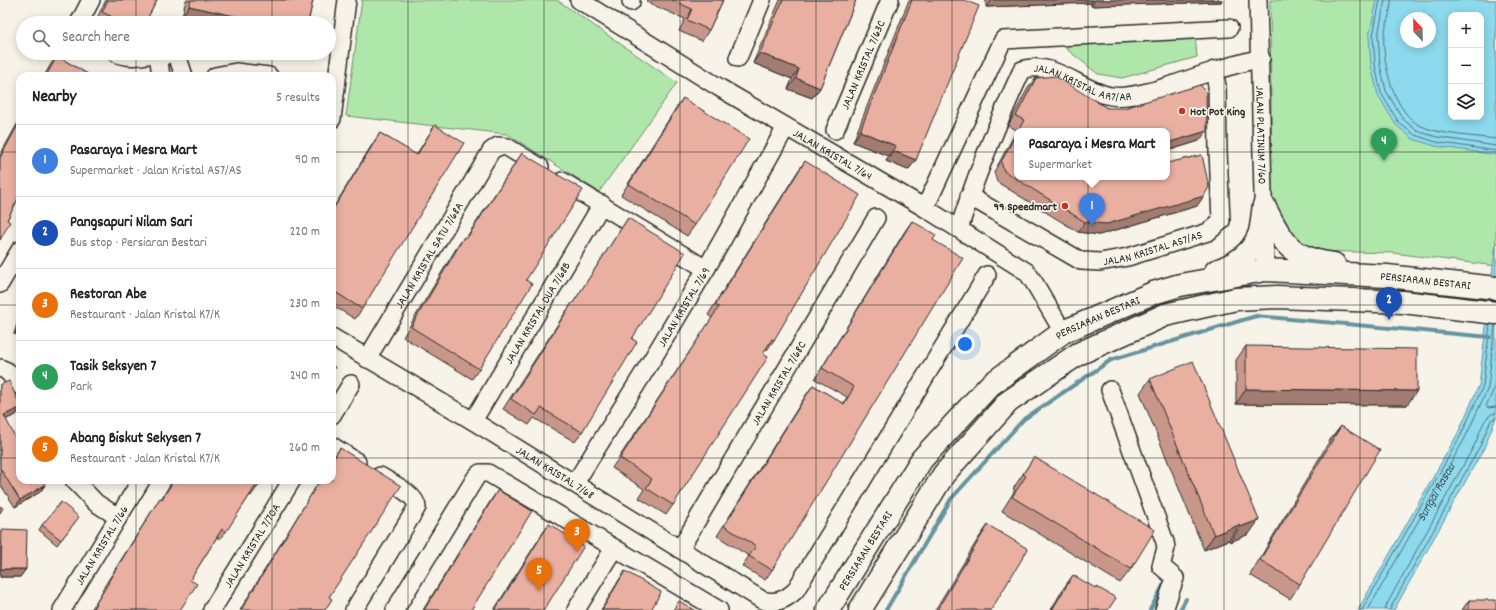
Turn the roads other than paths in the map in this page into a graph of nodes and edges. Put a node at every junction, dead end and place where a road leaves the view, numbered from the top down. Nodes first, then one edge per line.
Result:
1 (91, 0) edge
2 (347, 0) edge
3 (579, 0) edge
4 (762, 0) edge
5 (890, 0) edge
6 (1258, 0) edge
7 (83, 16) edge
8 (1229, 28) dead end
9 (738, 58) dead end
10 (1261, 58) junction
11 (160, 60) edge
12 (179, 60) edge
13 (1214, 70) junction
14 (160, 72) edge
15 (183, 72) edge
16 (336, 72) edge
17 (786, 127) junction
18 (835, 130) dead end
19 (969, 196) junction
20 (602, 204) junction
21 (1264, 206) junction
22 (925, 208) junction
23 (876, 218) dead end
24 (959, 229) junction
25 (16, 257) edge
26 (706, 269) junction
27 (1266, 270) junction
28 (987, 275) dead end
29 (1387, 276) junction
30 (0, 284) edge
31 (1180, 285) junction
32 (1489, 287) edge
33 (1403, 302) junction
34 (1487, 312) edge
35 (1063, 332) junction
36 (336, 339) edge
37 (368, 359) junction
38 (0, 368) edge
39 (16, 381) edge
40 (351, 384) dead end
41 (1110, 390) dead end
42 (336, 408) edge
43 (473, 421) junction
44 (336, 448) edge
45 (78, 484) edge
46 (139, 484) edge
47 (290, 484) edge
48 (575, 484) junction
49 (118, 517) junction
50 (614, 548) junction
51 (680, 549) junction
52 (62, 610) edge
53 (212, 610) edge
54 (354, 610) edge
55 (395, 610) edge
56 (576, 610) edge
57 (719, 610) edge
58 (828, 610) edge
59 (860, 610) edge
60 (1164, 610) edge

1 - 7 street
2 - 16 street
3 - 17 street, JALAN KRISTAL 7/64
4 - 9 street
5 - 18 street, JALAN KRISTAL 7/63C
6 - 10 street, JALAN PLATINUM 7/60
8 - 22 street
10 - 13 street, JALAN KRISTAL AR7/AR
10 - 21 street, JALAN PLATINUM 7/60
11 - 14 street
12 - 15 street
13 - 19 street, JALAN KRISTAL AR7/AR
13 - 19 street, JALAN KRISTAL AS7/AS
17 - 22 street, JALAN KRISTAL 7/64
17 - 26 street, JALAN KRISTAL 7/69
19 - 24 street, JALAN KRISTAL AR7/AR
20 - 26 street
20 - 37 street, JALAN KRISTAL SATU 7/68A
20 - 43 street, JALAN KRISTAL DUA 7/68B
21 - 27 street, JALAN PLATINUM 7/60
21 - 29 main road
21 - 31 main road
22 - 24 street, JALAN KRISTAL 7/64
23 - 51 street, JALAN KRISTAL 7/68C
24 - 35 street, JALAN KRISTAL 7/64
25 - 30 street
26 - 48 street, JALAN KRISTAL 7/69
27 - 29 main road, PERSIARAN BESTARI
27 - 31 main road, PERSIARAN BESTARI
27 - 33 main road
28 - 51 street, JALAN KRISTAL 7/68
29 - 32 main road, PERSIARAN BESTARI
31 - 35 main road, PERSIARAN BESTARI
33 - 34 main road, PERSIARAN BESTARI
33 - 59 main road, PERSIARAN BESTARI
35 - 58 main road, PERSIARAN BESTARI
36 - 37 street, JALAN KRISTAL 7/68
37 - 43 street, JALAN KRISTAL 7/68
38 - 39 street
40 - 42 street
41 - 60 street
43 - 48 street, JALAN KRISTAL 7/68
44 - 54 street
45 - 49 street
46 - 49 street, JALAN KRISTAL 7/66
47 - 53 street, JALAN KRISTAL 7/70A
48 - 51 street, JALAN KRISTAL 7/68
49 - 52 street, JALAN KRISTAL 7/66
50 - 55 street
50 - 56 street
50 - 57 street

